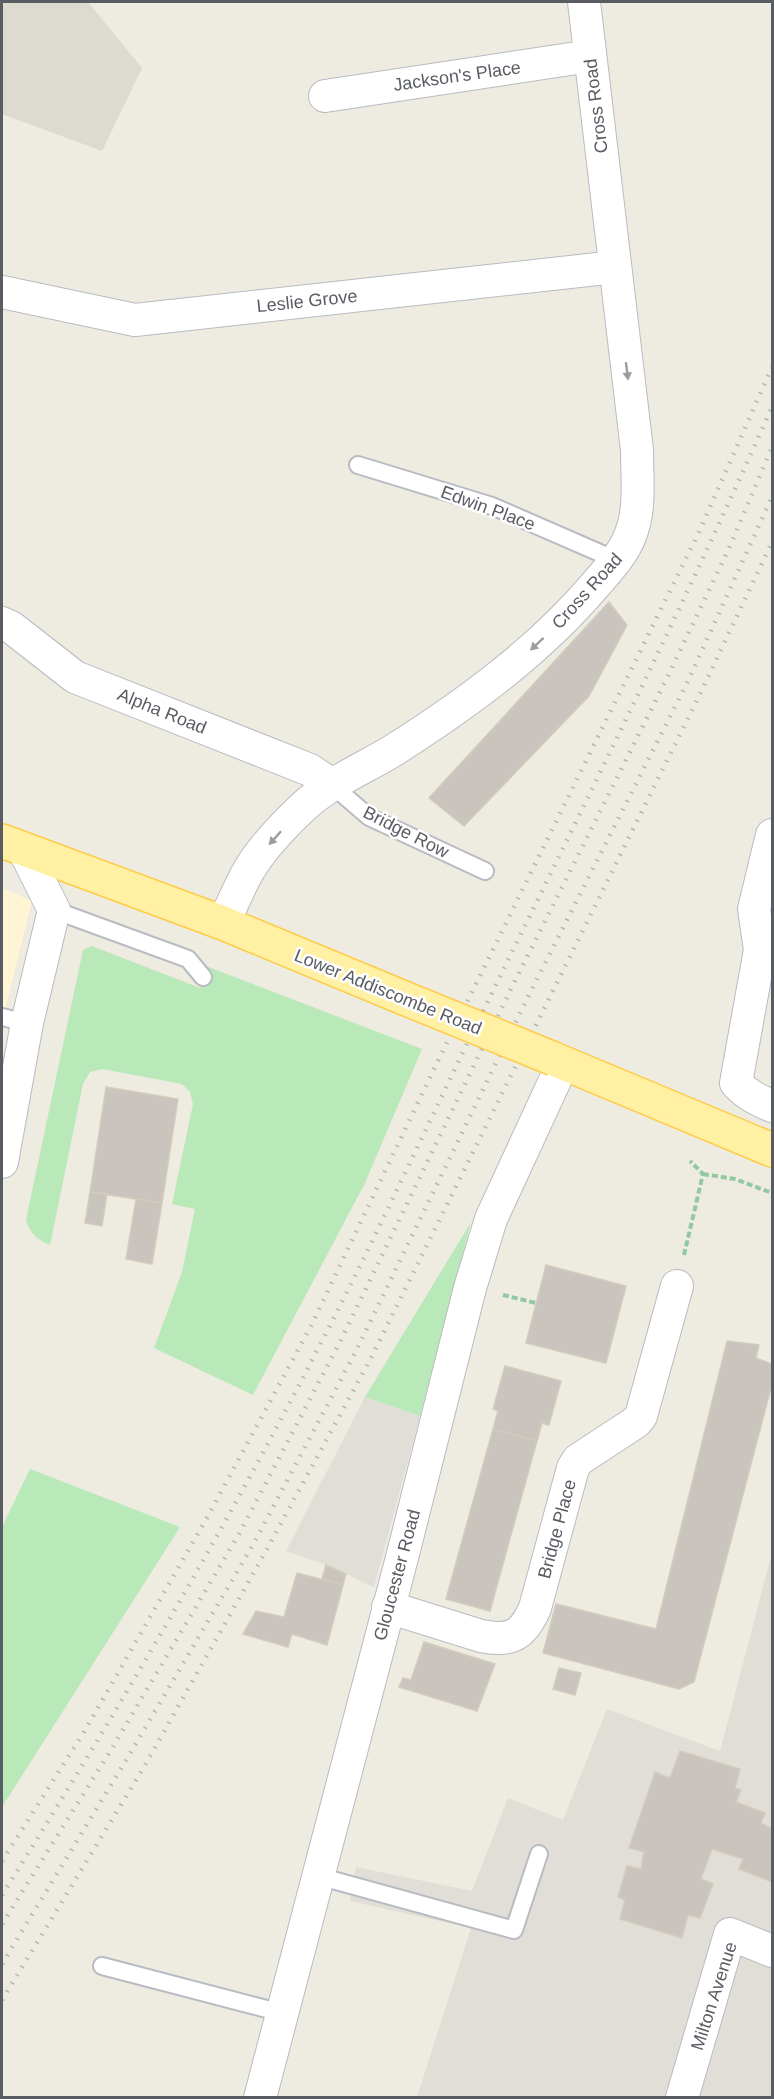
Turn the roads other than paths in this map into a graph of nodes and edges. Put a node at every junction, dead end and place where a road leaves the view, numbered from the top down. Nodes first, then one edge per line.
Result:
1 (584, 2) edge
2 (590, 56) junction
3 (325, 96) dead end
4 (615, 267) junction
5 (2, 292) edge
6 (358, 465) dead end
7 (616, 560) junction
8 (2, 623) edge
9 (332, 785) junction
10 (772, 835) edge
11 (13, 846) edge
12 (485, 871) dead end
13 (54, 910) junction
14 (223, 923) junction
15 (203, 977) dead end
16 (14, 1020) edge
17 (559, 1061) junction
18 (772, 1106) edge
19 (772, 1150) edge
20 (2, 1162) edge
21 (677, 1286) road end
22 (388, 1607) junction
23 (539, 1854) dead end
24 (318, 1876) junction
25 (772, 1951) edge
26 (102, 1966) dead end
27 (282, 2013) junction
28 (260, 2097) edge
29 (682, 2097) edge

1 - 2 street, Cross Road
2 - 3 street, Jackson's Place
2 - 4 street, Cross Road
4 - 5 street, Leslie Grove
4 -> 7 street, Cross Road
6 - 7 lane, Edwin Place
7 -> 9 street, Cross Road
8 - 9 street, Alpha Road
9 - 12 lane, Bridge Row
9 -> 14 street, Cross Road
10 - 18 street
11 - 13 street
11 - 14 main road, Lower Addiscombe Road
13 - 15 lane
13 - 16 street
14 - 17 main road, Lower Addiscombe Road, bridge
16 - 20 street
17 - 19 main road, Lower Addiscombe Road
17 - 22 street, Gloucester Road
21 - 22 street, Bridge Place
22 - 24 street, Gloucester Road
23 - 24 lane
24 - 27 street, Gloucester Road
25 - 29 street, Milton Avenue
26 - 27 lane
27 - 28 street, Gloucester Road

